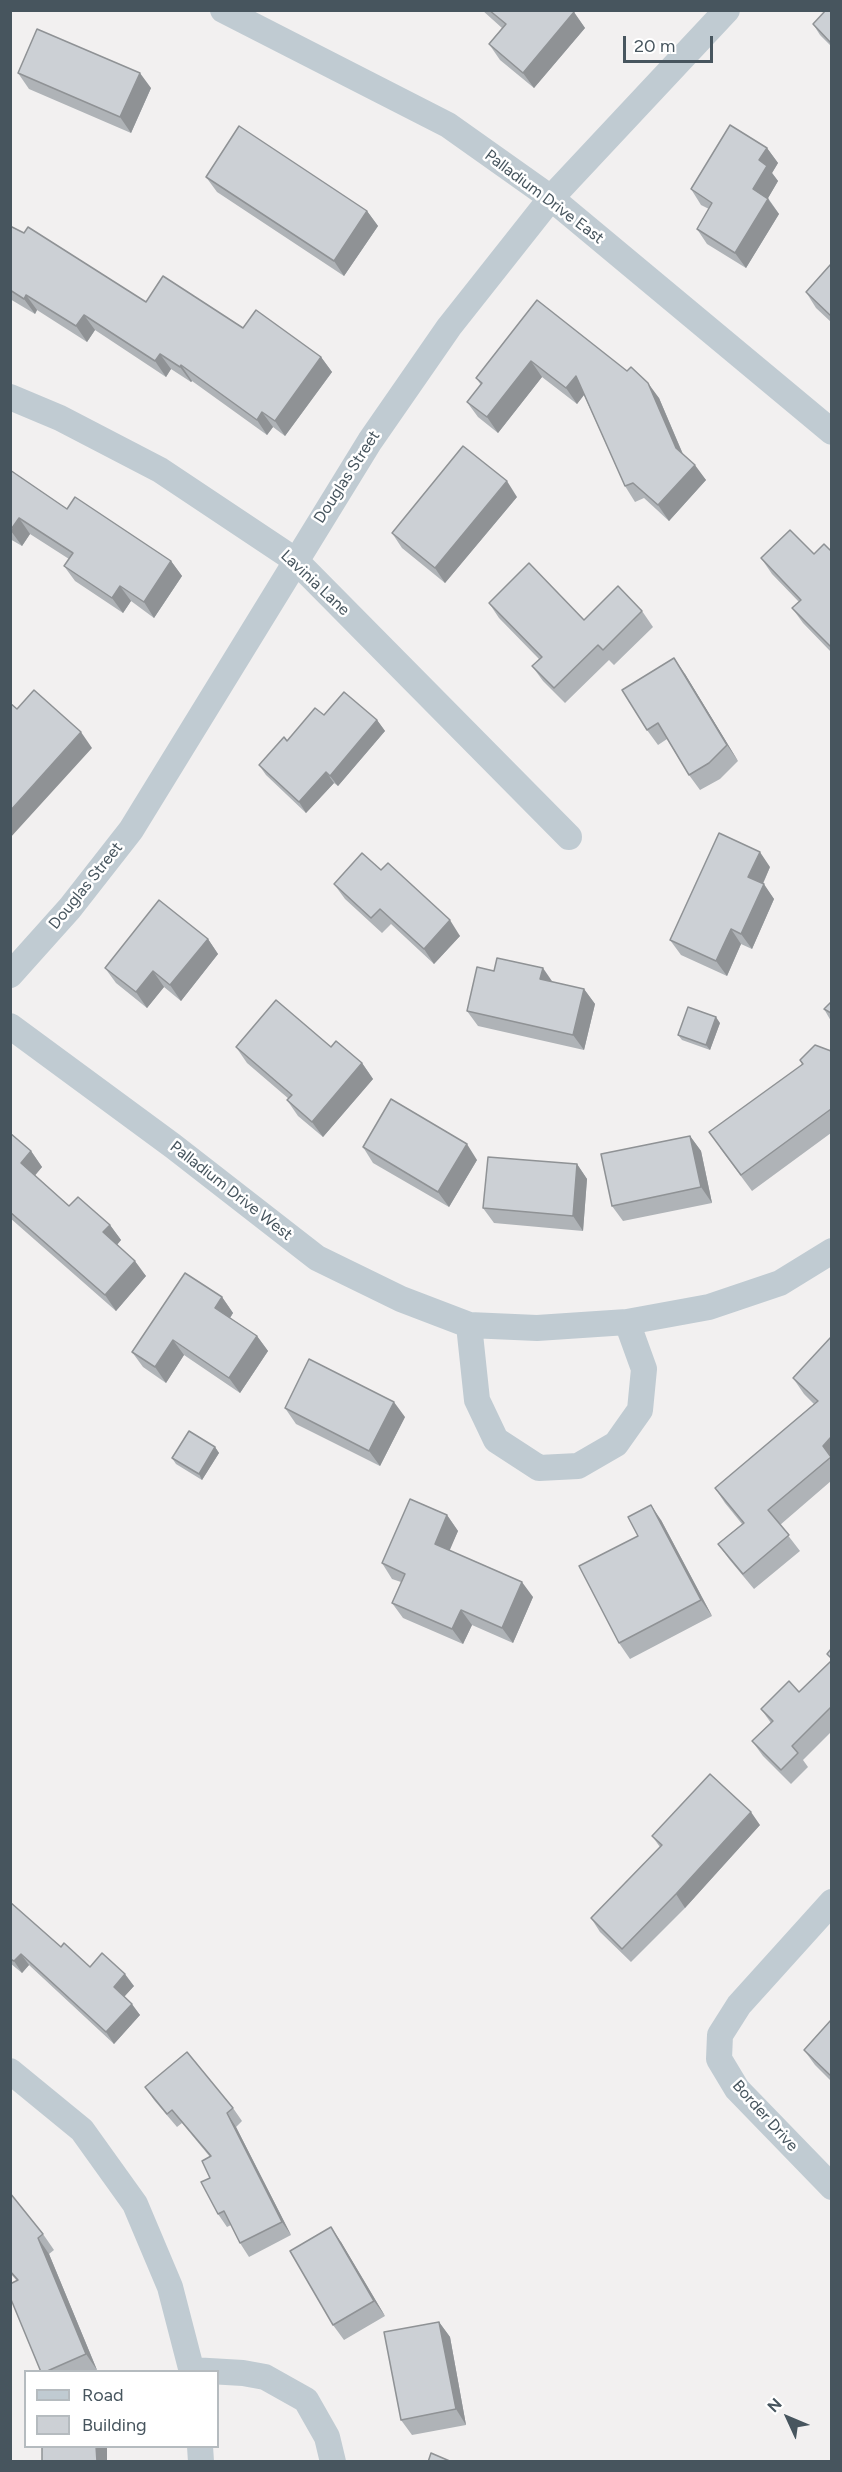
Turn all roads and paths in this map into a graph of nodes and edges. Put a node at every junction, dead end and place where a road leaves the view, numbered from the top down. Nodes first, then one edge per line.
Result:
1 (223, 10) edge
2 (727, 10) edge
3 (551, 198) junction
4 (10, 397) edge
5 (831, 432) edge
6 (295, 560) junction
7 (569, 837) dead end
8 (10, 975) edge
9 (10, 1026) edge
10 (831, 1251) edge
11 (627, 1322) junction
12 (469, 1325) junction
13 (831, 1902) edge
14 (10, 2071) edge
15 (831, 2187) edge
16 (192, 2370) edge
17 (219, 2372) edge
18 (333, 2462) edge

1 - 3 street, Palladium Drive East
2 - 3 street, Douglas Street
3 - 5 street, Palladium Drive East
3 - 6 street, Douglas Street
4 - 6 street, Lavinia Lane
6 - 7 street, Lavinia Lane
6 - 8 street, Douglas Street
9 - 12 street, Palladium Drive West
10 - 11 street, Palladium Drive West
11 - 12 street, Palladium Drive West
11 - 12 street
13 - 15 street, Border Drive
14 - 16 street
17 - 18 street

